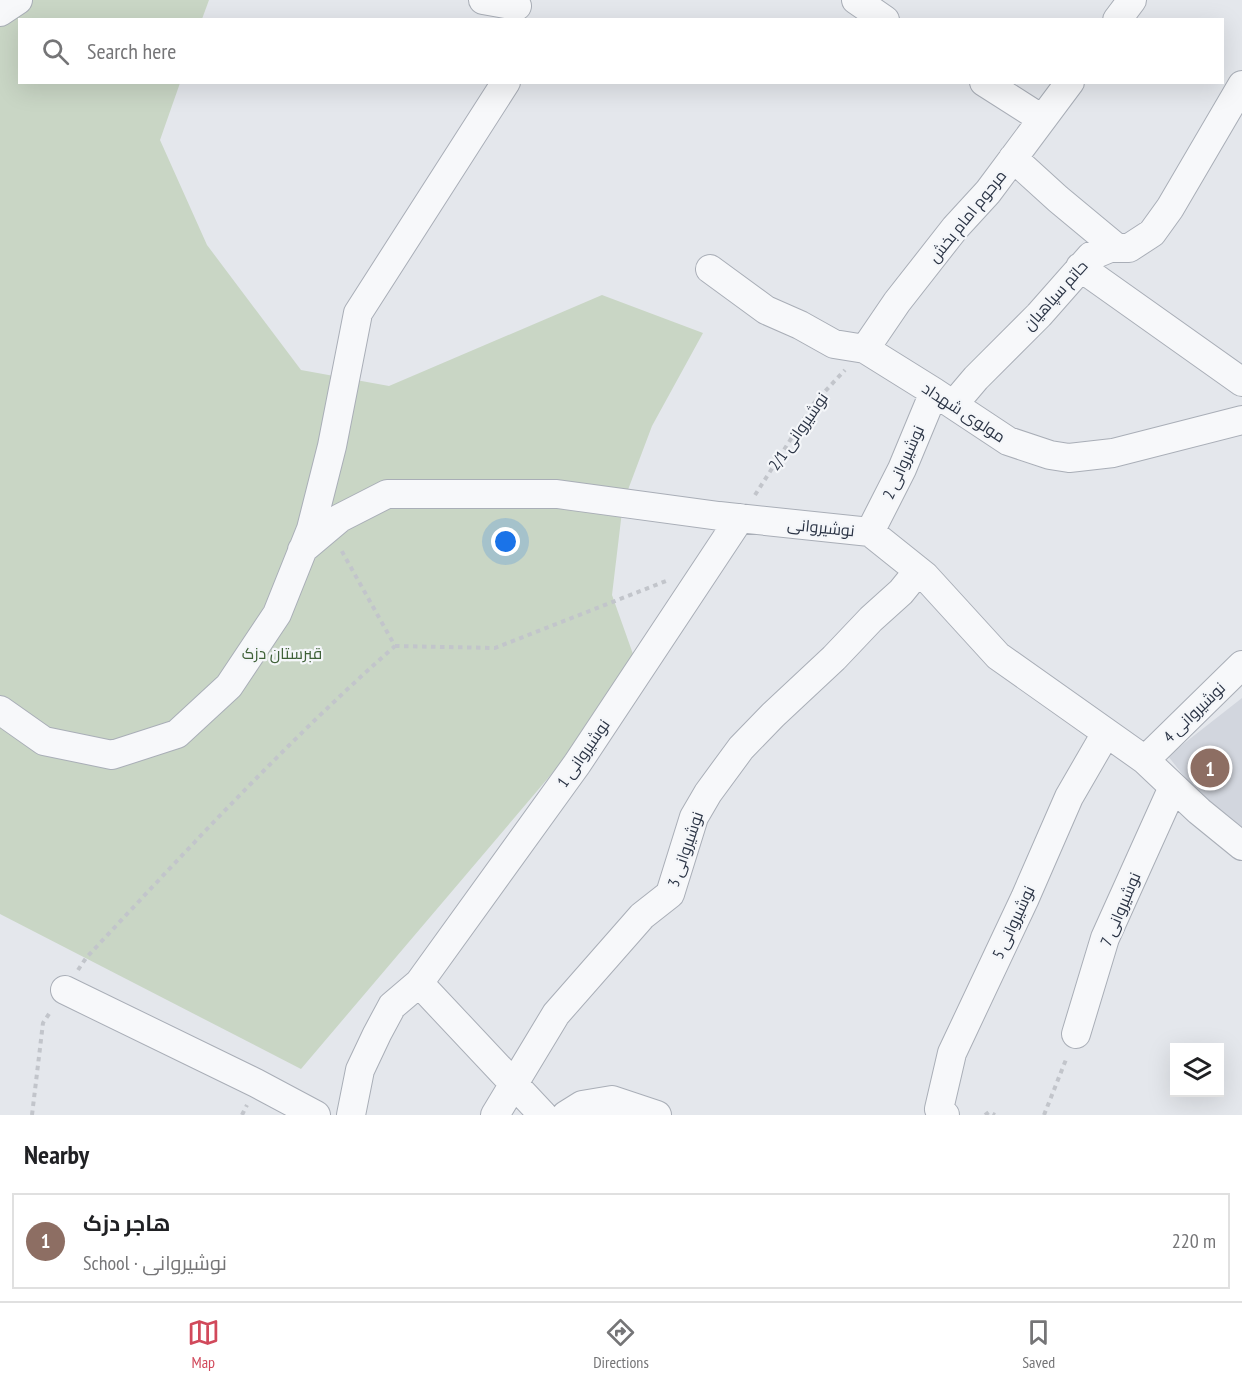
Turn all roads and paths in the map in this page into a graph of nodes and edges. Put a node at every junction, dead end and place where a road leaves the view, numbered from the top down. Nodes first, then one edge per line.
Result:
1 (18, 0) edge
2 (483, 0) edge
3 (856, 0) edge
4 (1132, 0) edge
5 (517, 9) edge
6 (0, 12) edge
7 (882, 18) edge
8 (1118, 18) edge
9 (505, 84) edge
10 (987, 84) edge
11 (1068, 84) edge
12 (1242, 85) edge
13 (1042, 119) junction
14 (1013, 158) junction
15 (1118, 248) junction
16 (1080, 267) junction
17 (710, 268) dead end
18 (865, 349) junction
19 (1242, 382) edge
20 (944, 398) junction
21 (1242, 420) edge
22 (740, 518) junction
23 (329, 527) junction
24 (870, 532) junction
25 (302, 550) junction
26 (918, 571) junction
27 (666, 581) dead end
28 (395, 646) junction
29 (1242, 665) edge
30 (0, 710) edge
31 (1106, 733) junction
32 (1145, 760) junction
33 (1173, 787) junction
34 (1242, 846) edge
35 (419, 983) junction
36 (64, 990) junction
37 (1076, 1034) joint
38 (513, 1084) junction
39 (32, 1115) edge
40 (316, 1115) edge
41 (351, 1115) edge
42 (495, 1115) edge
43 (543, 1115) edge
44 (566, 1115) edge
45 (657, 1115) edge
46 (945, 1115) edge
47 (985, 1115) edge
48 (995, 1115) edge
49 (1044, 1115) edge

1 - 6 street
2 - 5 street
3 - 7 street
4 - 8 street
9 - 25 street
10 - 13 street
11 - 13 street, مرحوم امام بخش
12 - 15 street, حاتم سپاهیان
13 - 14 street, مرحوم امام بخش
14 - 15 street
14 - 18 street, مرحوم امام بخش
15 - 16 street, حاتم سپاهیان
16 - 19 street
16 - 20 street, حاتم سپاهیان
17 - 18 street, مولوی شهداد
18 - 20 street, مولوی شهداد
18 - 22 path, نوشیروانی 2/1
20 - 21 street, مولوی شهداد
20 - 24 street, نوشیروانی 2
22 - 23 street, نوشیروانی
22 - 24 street, نوشیروانی
22 - 35 street, نوشیروانی 1
23 - 25 street, نوشیروانی
23 - 28 path
24 - 26 street, نوشیروانی
25 - 30 street
26 - 31 street, نوشیروانی
26 - 38 street, نوشیروانی 3
27 - 28 path
28 - 36 path
29 - 32 street, نوشیروانی 4
31 - 32 street, نوشیروانی
31 - 46 street, نوشیروانی 5
32 - 33 street, نوشیروانی
33 - 34 street, نوشیروانی
33 - 37 street, نوشیروانی 7
35 - 38 street
35 - 41 street, نوشیروانی 1
36 - 39 path
36 - 40 street
37 - 49 path
38 - 42 street, نوشیروانی 3
38 - 43 street
44 - 45 street
47 - 48 path

